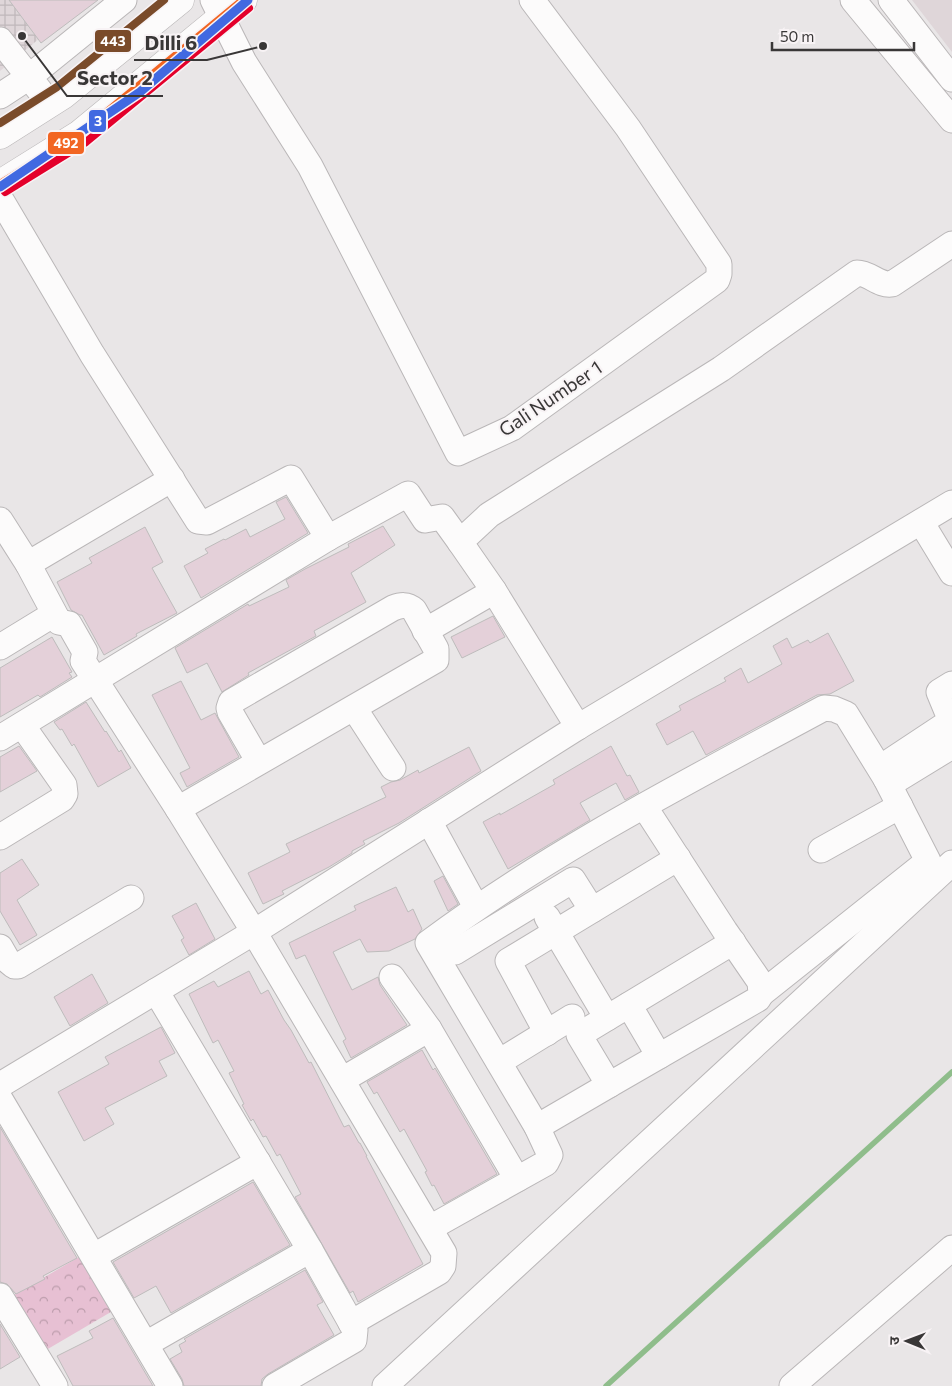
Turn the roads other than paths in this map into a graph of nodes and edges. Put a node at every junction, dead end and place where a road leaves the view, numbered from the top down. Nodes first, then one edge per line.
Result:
1 (124, 0) edge
2 (180, 0) edge
3 (243, 0) edge
4 (532, 0) edge
5 (853, 0) edge
6 (891, 0) edge
7 (217, 9) edge
8 (0, 40) edge
9 (29, 77) junction
10 (952, 78) edge
11 (0, 96) edge
12 (49, 104) junction
13 (952, 120) edge
14 (0, 135) edge
15 (0, 184) edge
16 (0, 198) edge
17 (952, 244) edge
18 (172, 479) junction
19 (952, 503) edge
20 (0, 520) edge
21 (921, 522) junction
22 (328, 538) junction
23 (460, 542) junction
24 (28, 564) junction
25 (952, 573) edge
26 (494, 591) junction
27 (57, 618) junction
28 (424, 631) junction
29 (0, 647) edge
30 (89, 670) junction
31 (952, 684) edge
32 (354, 708) junction
33 (22, 725) junction
34 (578, 727) junction
35 (0, 738) edge
36 (952, 746) edge
37 (259, 762) junction
38 (393, 768) dead end
39 (883, 773) junction
40 (644, 806) junction
41 (900, 806) junction
42 (178, 809) junction
43 (429, 821) junction
44 (0, 837) edge
45 (821, 850) dead end
46 (678, 858) junction
47 (952, 863) edge
48 (523, 877) junction
49 (131, 898) dead end
50 (537, 902) junction
51 (476, 907) junction
52 (592, 910) junction
53 (254, 932) junction
54 (555, 932) junction
55 (733, 942) junction
56 (0, 947) edge
57 (455, 952) dead end
58 (392, 977) dead end
59 (156, 991) junction
60 (760, 994) junction
61 (629, 1005) junction
62 (572, 1017) dead end
63 (607, 1018) junction
64 (429, 1030) junction
65 (547, 1033) junction
66 (659, 1056) junction
67 (499, 1062) junction
68 (342, 1080) junction
69 (0, 1085) edge
70 (609, 1085) junction
71 (0, 1099) edge
72 (537, 1127) junction
73 (258, 1162) junction
74 (517, 1179) junction
75 (430, 1228) junction
76 (952, 1248) edge
77 (310, 1250) junction
78 (94, 1256) junction
79 (0, 1296) edge
80 (351, 1323) junction
81 (146, 1344) junction
82 (55, 1386) edge
83 (170, 1386) edge
84 (275, 1386) edge
85 (385, 1386) edge
86 (792, 1386) edge

1 - 9 street
2 - 12 main road
3 - 7 main road
4 - 7 street, Gali Number 1
5 - 13 street
6 - 10 street
7 - 15 main road
8 - 9 street
9 - 11 street
9 - 12 street
12 - 14 main road
16 - 18 street
17 - 23 street
18 - 22 street
18 - 24 street
19 - 21 street
20 - 24 street
21 - 25 street
21 - 34 street
22 - 23 street
22 - 30 street
23 - 26 street
24 - 27 street
26 - 28 street
26 - 34 street
27 - 29 street
27 - 30 street
28 - 32 street
28 - 37 street
30 - 33 street
30 - 42 street
31 - 39 street
32 - 37 street
32 - 38 street
33 - 35 street
33 - 44 street
34 - 43 street
36 - 39 street
37 - 42 street
39 - 40 street
39 - 41 street
40 - 46 street
40 - 48 street
41 - 45 street
41 - 60 street
42 - 53 street
43 - 51 street
43 - 53 street
46 - 52 street
46 - 55 street
47 - 85 street
48 - 50 street
48 - 51 street
49 - 56 street
50 - 52 street
50 - 54 street
50 - 57 street
51 - 67 street
52 - 54 street
53 - 59 street
53 - 68 street
54 - 63 street
54 - 65 street
55 - 60 street
55 - 61 street
58 - 64 street
59 - 69 street
59 - 73 street
60 - 66 street
61 - 63 street
61 - 66 street
62 - 65 street
63 - 70 street
64 - 68 street
64 - 74 street
65 - 67 street
66 - 70 street
67 - 72 street
68 - 75 street
70 - 72 street
71 - 78 street
72 - 74 street
73 - 77 street
73 - 78 street
74 - 75 street
75 - 80 street
76 - 86 street
77 - 80 street
77 - 81 street
78 - 81 street
79 - 82 street
80 - 84 street
81 - 83 street

